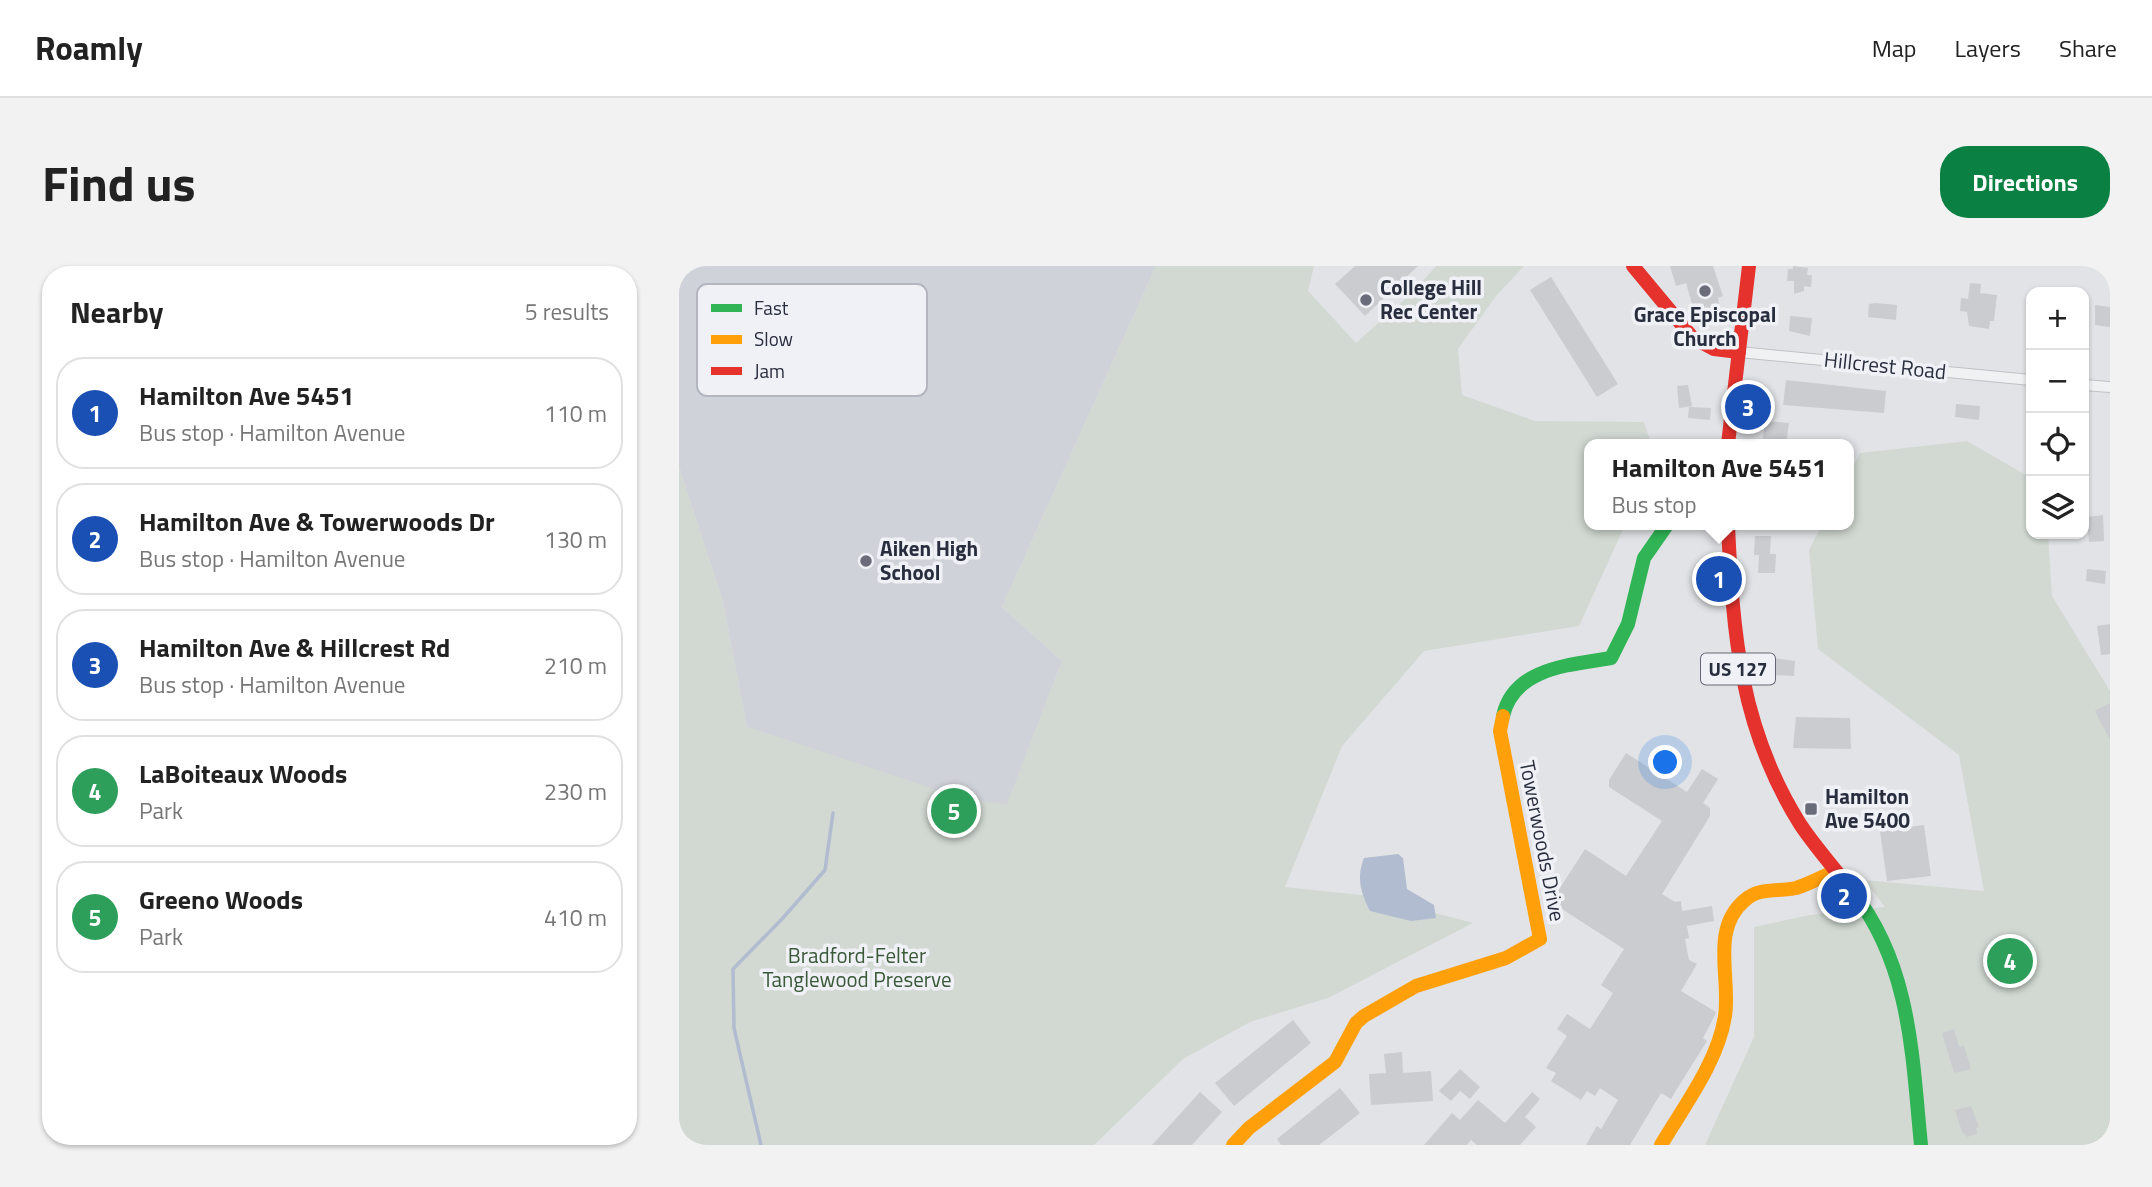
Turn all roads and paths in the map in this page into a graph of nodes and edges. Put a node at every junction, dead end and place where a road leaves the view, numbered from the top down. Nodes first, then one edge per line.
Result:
1 (1633, 266) edge
2 (1749, 266) edge
3 (1739, 352) junction
4 (2026, 380) edge
5 (2089, 385) edge
6 (2110, 387) edge
7 (1729, 439) edge
8 (1664, 530) edge
9 (1728, 530) edge
10 (1835, 871) junction
11 (1233, 1145) edge
12 (1661, 1145) edge
13 (1921, 1145) edge

1 - 3 street
2 - 3 street
3 - 4 street, Hillcrest Road
3 - 7 street
5 - 6 street
8 - 11 street, Towerwoods Drive
9 - 10 street, US 127
10 - 12 street
10 - 13 street, US 127

